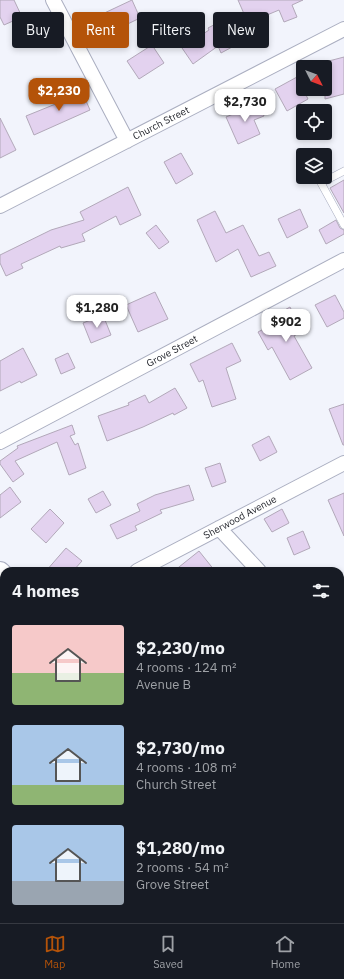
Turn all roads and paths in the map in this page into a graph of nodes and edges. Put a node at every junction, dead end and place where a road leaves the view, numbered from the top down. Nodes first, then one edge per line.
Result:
1 (53, 0) edge
2 (344, 29) edge
3 (127, 141) junction
4 (344, 171) edge
5 (0, 206) edge
6 (344, 225) edge
7 (344, 260) edge
8 (0, 442) edge
9 (344, 462) edge
10 (219, 528) junction
11 (145, 567) edge
12 (255, 567) edge

1 - 3 street
2 - 3 street, Church Street
3 - 5 street, Church Street
4 - 6 lane
7 - 8 street, Grove Street
9 - 10 street, Sherwood Avenue
10 - 11 street, Sherwood Avenue
10 - 12 street

